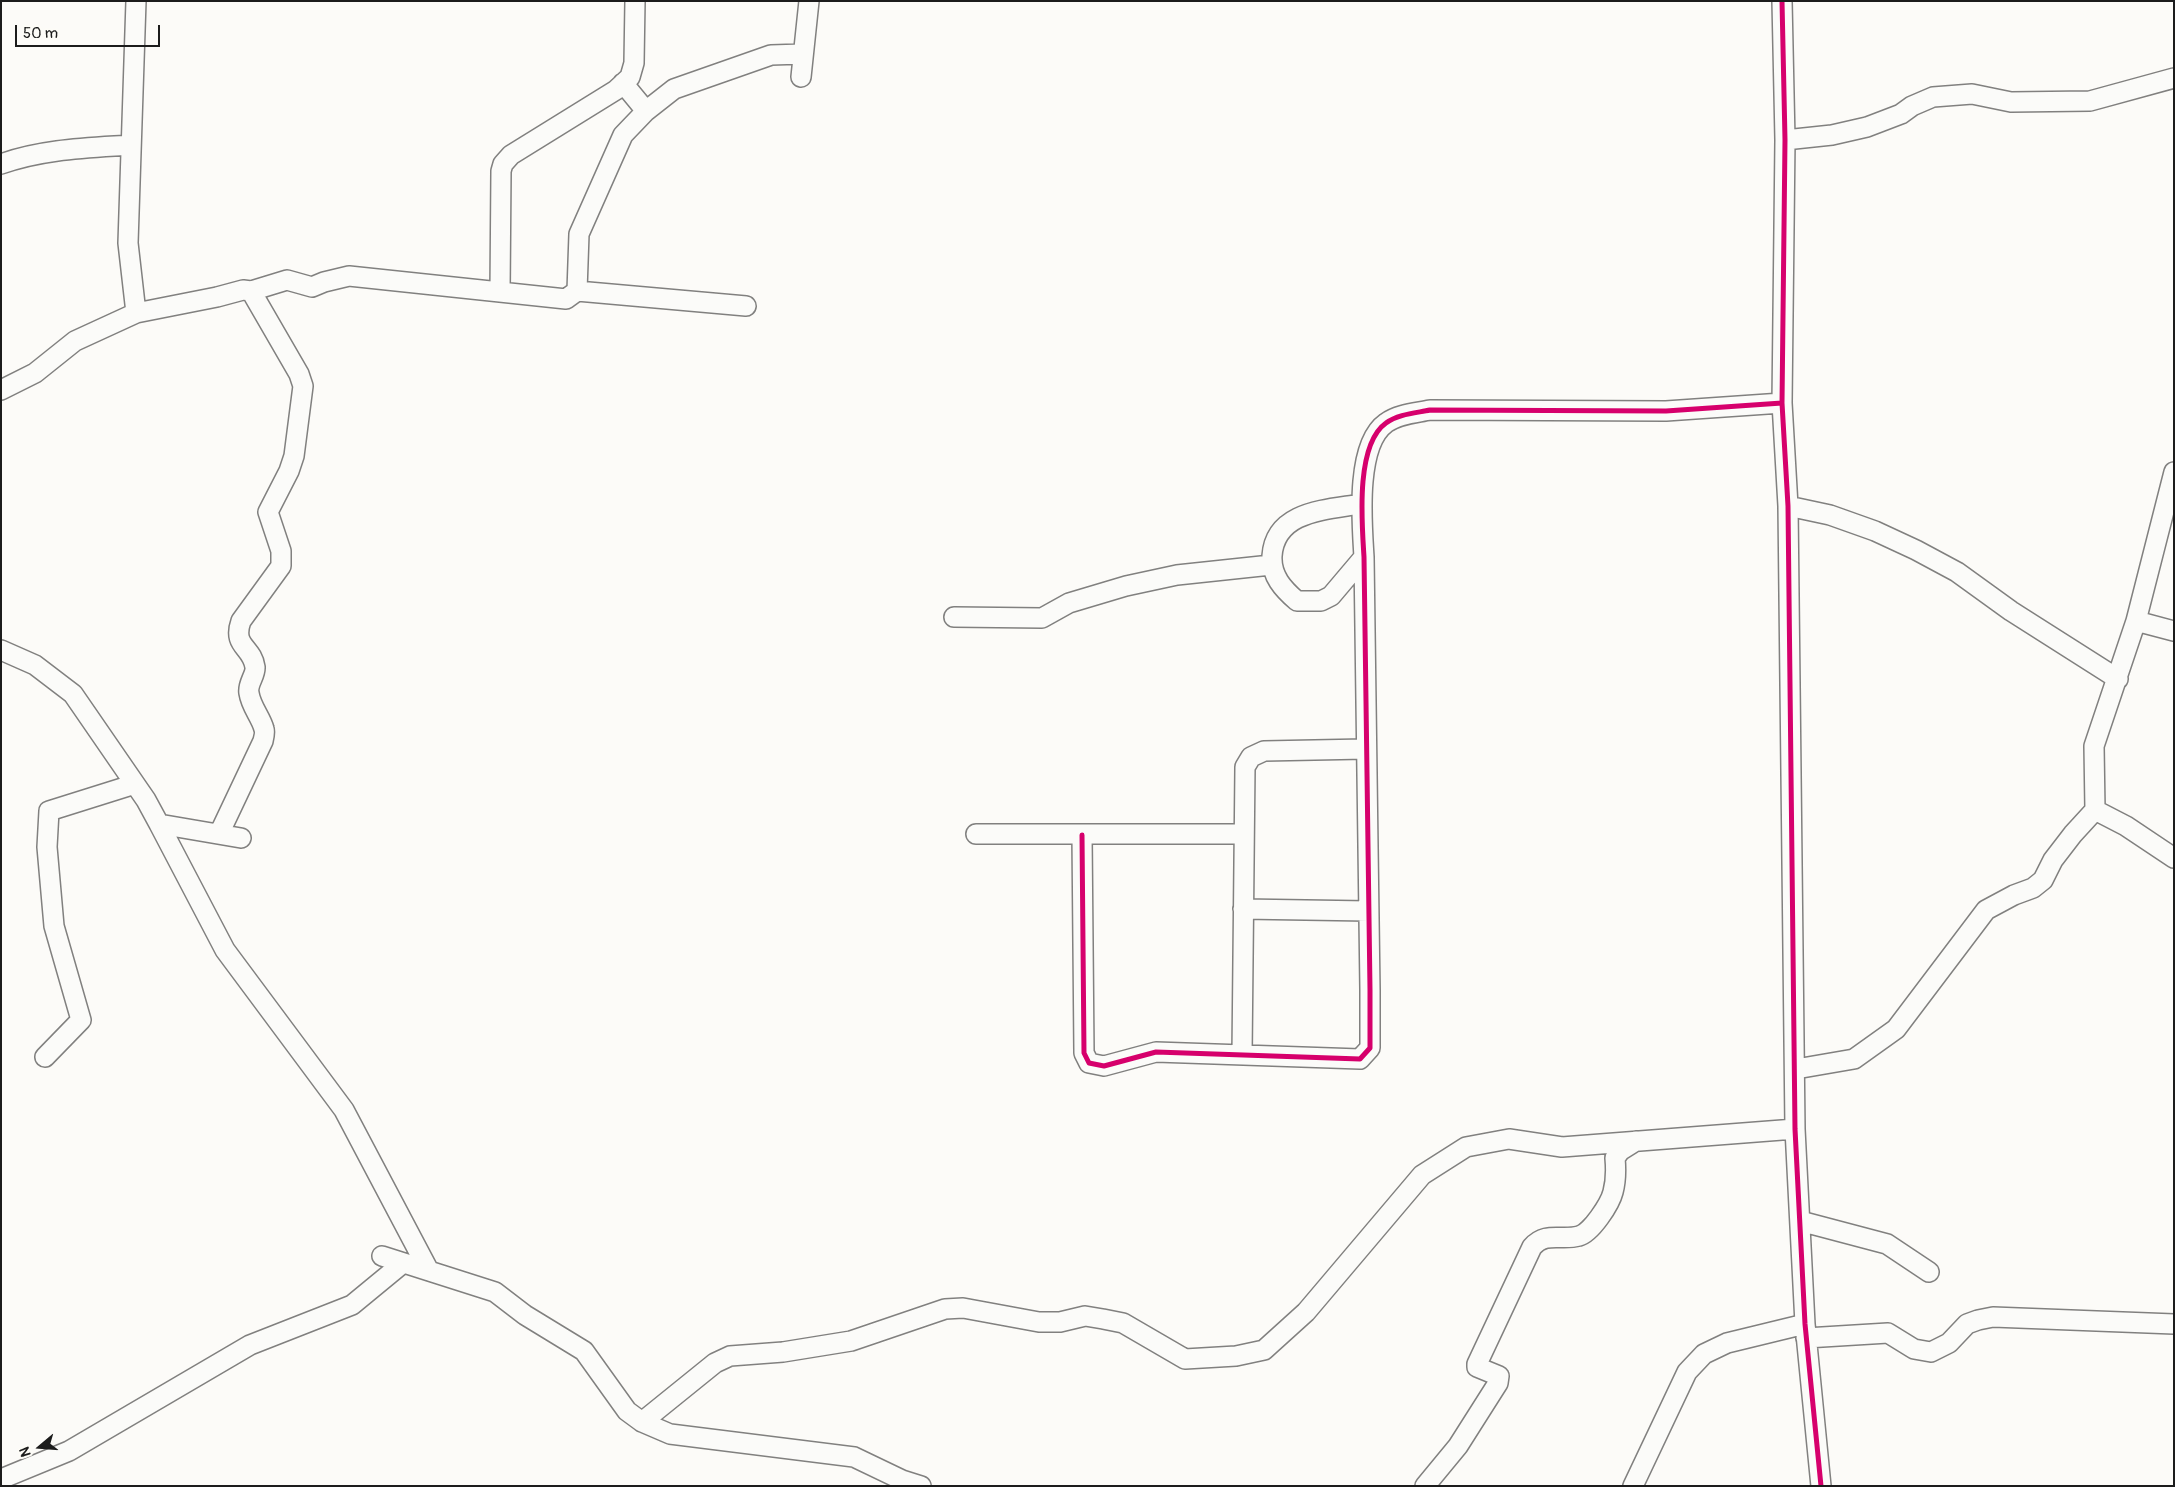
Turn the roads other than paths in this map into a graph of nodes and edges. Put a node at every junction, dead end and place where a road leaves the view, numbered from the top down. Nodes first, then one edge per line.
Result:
1 (136, 1) edge
2 (635, 1) edge
3 (809, 1) edge
4 (1782, 1) edge
5 (802, 54) junction
6 (801, 77) dead end
7 (2174, 78) edge
8 (623, 83) junction
9 (646, 111) junction
10 (1785, 140) junction
11 (131, 145) junction
12 (1, 164) edge
13 (251, 291) junction
14 (577, 291) junction
15 (500, 292) junction
16 (746, 306) dead end
17 (136, 313) junction
18 (1, 390) edge
19 (1782, 403) junction
20 (2174, 472) edge
21 (1360, 504) junction
22 (1788, 506) junction
23 (1364, 557) junction
24 (1271, 565) junction
25 (954, 617) dead end
26 (2136, 621) junction
27 (2174, 631) edge
28 (1, 650) edge
29 (2118, 679) junction
30 (1365, 750) junction
31 (135, 784) junction
32 (2095, 810) junction
33 (159, 824) junction
34 (219, 834) junction
35 (976, 834) dead end
36 (1244, 834) junction
37 (1082, 835) junction
38 (241, 838) dead end
39 (2174, 858) edge
40 (1244, 909) junction
41 (1368, 911) junction
42 (1242, 1055) junction
43 (45, 1057) dead end
44 (1796, 1069) junction
45 (1795, 1129) junction
46 (1637, 1140) junction
47 (1800, 1220) junction
48 (382, 1256) dead end
49 (403, 1263) junction
50 (429, 1271) junction
51 (1929, 1272) dead end
52 (2174, 1324) edge
53 (1806, 1331) junction
54 (642, 1422) junction
55 (1, 1479) edge
56 (921, 1486) edge
57 (1425, 1486) edge
58 (1633, 1486) edge
59 (1821, 1486) edge

1 - 11 street
2 - 8 street
3 - 5 street
4 - 10 street
5 - 6 street
5 - 9 street
7 - 10 street
8 - 9 street
8 - 15 street
9 - 14 street
10 - 19 street
11 - 12 street
11 - 17 street
13 - 15 street
13 - 17 street
13 - 34 street
14 - 15 street
14 - 16 street
17 - 18 street
19 - 21 street
19 - 22 street
20 - 26 street
21 - 23 street
21 - 24 street
22 - 29 street
22 - 44 street
23 - 24 street
23 - 30 street
24 - 25 street
26 - 27 street
26 - 29 street
28 - 31 street
29 - 32 street
30 - 36 street
30 - 41 street
31 - 33 street
31 - 43 street
32 - 39 street
32 - 44 street
33 - 34 street
33 - 50 street
34 - 38 street
35 - 37 street
36 - 37 street
36 - 40 street
37 - 42 street
40 - 41 street
40 - 42 street
41 - 42 street
44 - 45 street
45 - 46 street
45 - 47 street
46 - 54 street
46 - 57 street
47 - 51 street
47 - 53 street
48 - 49 street
49 - 50 street
49 - 55 street
50 - 54 street
52 - 53 street
53 - 58 street
53 - 59 street
54 - 56 street

